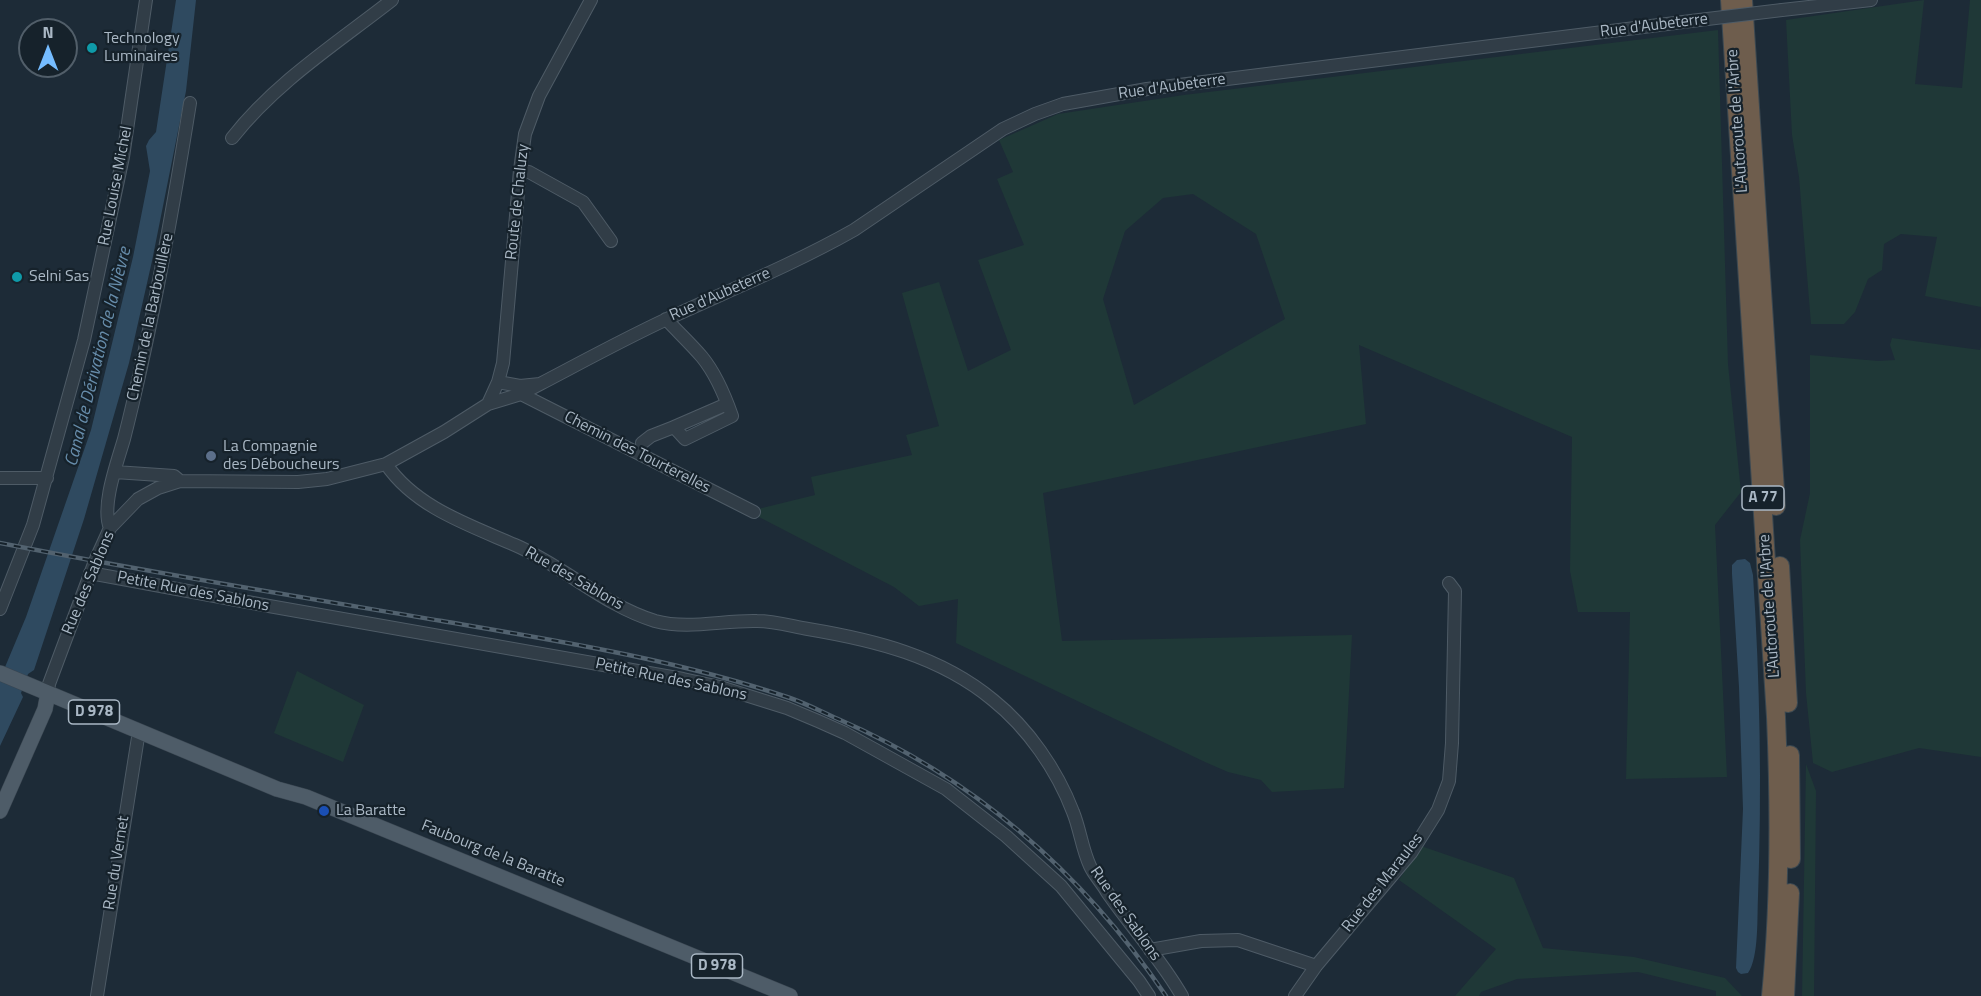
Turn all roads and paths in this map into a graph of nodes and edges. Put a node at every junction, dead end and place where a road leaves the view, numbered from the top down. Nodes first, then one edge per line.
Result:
1 (146, 0) edge
2 (392, 0) edge
3 (591, 0) edge
4 (1730, 0) edge
5 (1743, 0) edge
6 (1871, 0) edge
7 (190, 104) dead end
8 (232, 138) dead end
9 (520, 170) junction
10 (611, 241) dead end
11 (666, 320) junction
12 (498, 382) junction
13 (540, 384) junction
14 (521, 394) junction
15 (488, 404) junction
16 (642, 442) dead end
17 (386, 464) junction
18 (115, 472) junction
19 (0, 478) edge
20 (47, 478) junction
21 (180, 481) junction
22 (754, 513) dead end
23 (110, 528) junction
24 (90, 573) junction
25 (1449, 583) dead end
26 (0, 609) edge
27 (0, 674) edge
28 (42, 691) junction
29 (140, 731) junction
30 (0, 811) edge
31 (1150, 950) junction
32 (1317, 966) junction
33 (97, 996) edge
34 (790, 996) edge
35 (1149, 996) edge
36 (1182, 996) edge
37 (1295, 996) edge
38 (1771, 996) edge
39 (1785, 996) edge

1 - 20 street, Rue Louise Michel
2 - 8 street
3 - 9 street, Route de Chaluzy
4 - 38 highway, L'Autoroute de l'Arbre / A 77
5 - 39 highway, L'Autoroute de l'Arbre / A 77
6 - 11 street, Rue d'Aubeterre, bridge
7 - 18 street, Chemin de la Barbouillère
9 - 10 street
9 - 12 street, Route de Chaluzy
11 - 13 street, Rue d'Aubeterre
11 - 16 street
12 - 13 street, Rue d'Aubeterre
12 - 15 street, Route de Chaluzy
13 - 14 street, Rue d'Aubeterre
14 - 15 street, Rue d'Aubeterre
14 - 22 street, Chemin des Tourterelles
15 - 17 street, Rue d'Aubeterre
17 - 21 street, Rue des Sablons
17 - 31 street, Rue des Sablons
18 - 21 street
18 - 23 street, Chemin de la Barbouillère
19 - 20 street
20 - 26 street, Rue Louise Michel
21 - 23 street, Rue des Sablons
23 - 24 street, Rue des Sablons
24 - 28 street, Rue des Sablons
24 - 35 street, Petite Rue des Sablons
25 - 32 street, Rue des Maraules
27 - 28 main road, D 978
28 - 29 main road, Faubourg de la Baratte / D 978
28 - 30 main road
29 - 33 street, Rue du Vernet
29 - 34 main road, Faubourg de la Baratte / D 978
31 - 32 street
31 - 36 street, Rue des Sablons
32 - 37 street, Rue des Maraules

